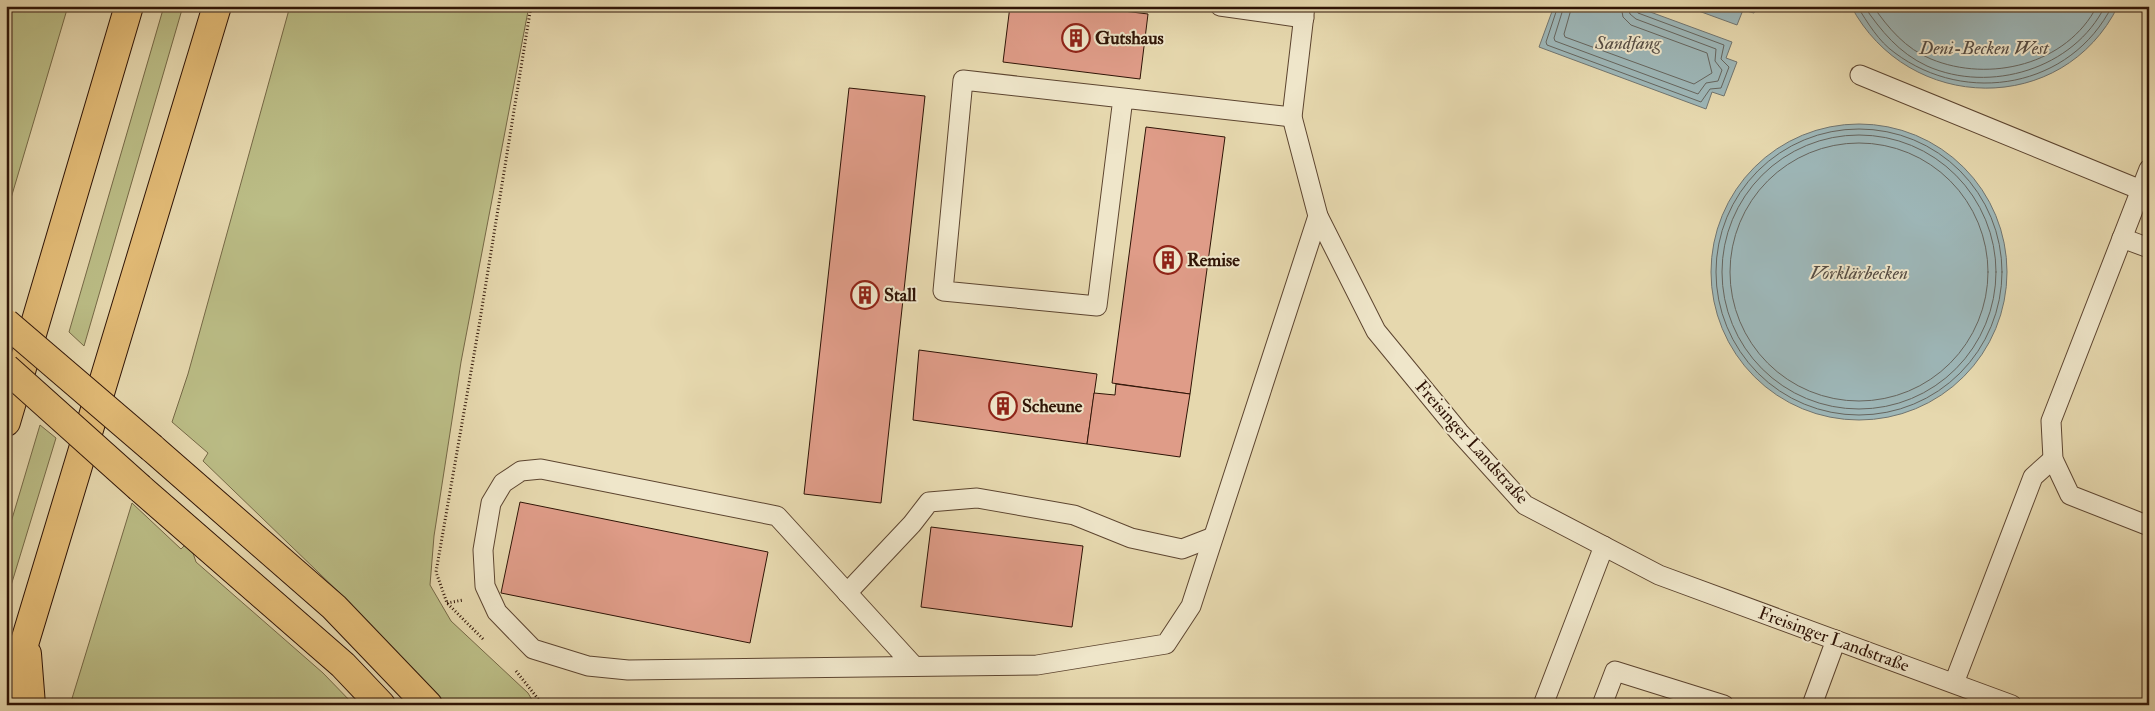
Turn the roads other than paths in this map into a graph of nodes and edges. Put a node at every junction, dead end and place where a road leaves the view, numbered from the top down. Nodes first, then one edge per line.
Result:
1 (129, 6) edge
2 (217, 6) edge
3 (1220, 6) edge
4 (1304, 12) edge
5 (1860, 75) dead end
6 (1123, 98) junction
7 (1292, 117) junction
8 (2149, 170) edge
9 (2141, 190) junction
10 (1318, 216) junction
11 (2122, 238) junction
12 (2149, 248) edge
13 (6, 323) edge
14 (6, 368) edge
15 (6, 422) edge
16 (2053, 459) junction
17 (2149, 526) edge
18 (1213, 537) junction
19 (1604, 546) junction
20 (847, 593) junction
21 (26, 638) junction
22 (1836, 640) junction
23 (914, 666) junction
24 (1954, 683) junction
25 (6, 704) edge
26 (31, 705) edge
27 (381, 705) edge
28 (428, 705) edge
29 (1543, 705) edge
30 (1602, 705) edge
31 (1724, 705) edge
32 (1812, 705) edge
33 (2012, 705) edge

1 - 15 highway
2 - 21 highway
3 - 4 lane
4 - 7 lane, Freisinger Landstraße
5 - 9 lane
6 - 6 lane
6 - 7 lane
7 - 10 lane, Freisinger Landstraße
8 - 9 lane
9 - 11 lane
10 - 18 lane
10 - 19 lane, Freisinger Landstraße
11 - 12 lane
11 - 16 lane
13 - 28 highway, bridge
14 - 27 highway, bridge
16 - 17 lane
16 - 24 lane
18 - 20 lane
18 - 23 lane
19 - 22 lane, Freisinger Landstraße
19 - 29 lane
20 - 23 lane
20 - 23 lane
21 - 25 highway
21 - 26 highway
22 - 24 lane, Freisinger Landstraße
22 - 32 lane
24 - 33 lane, Freisinger Landstraße
30 - 31 lane

